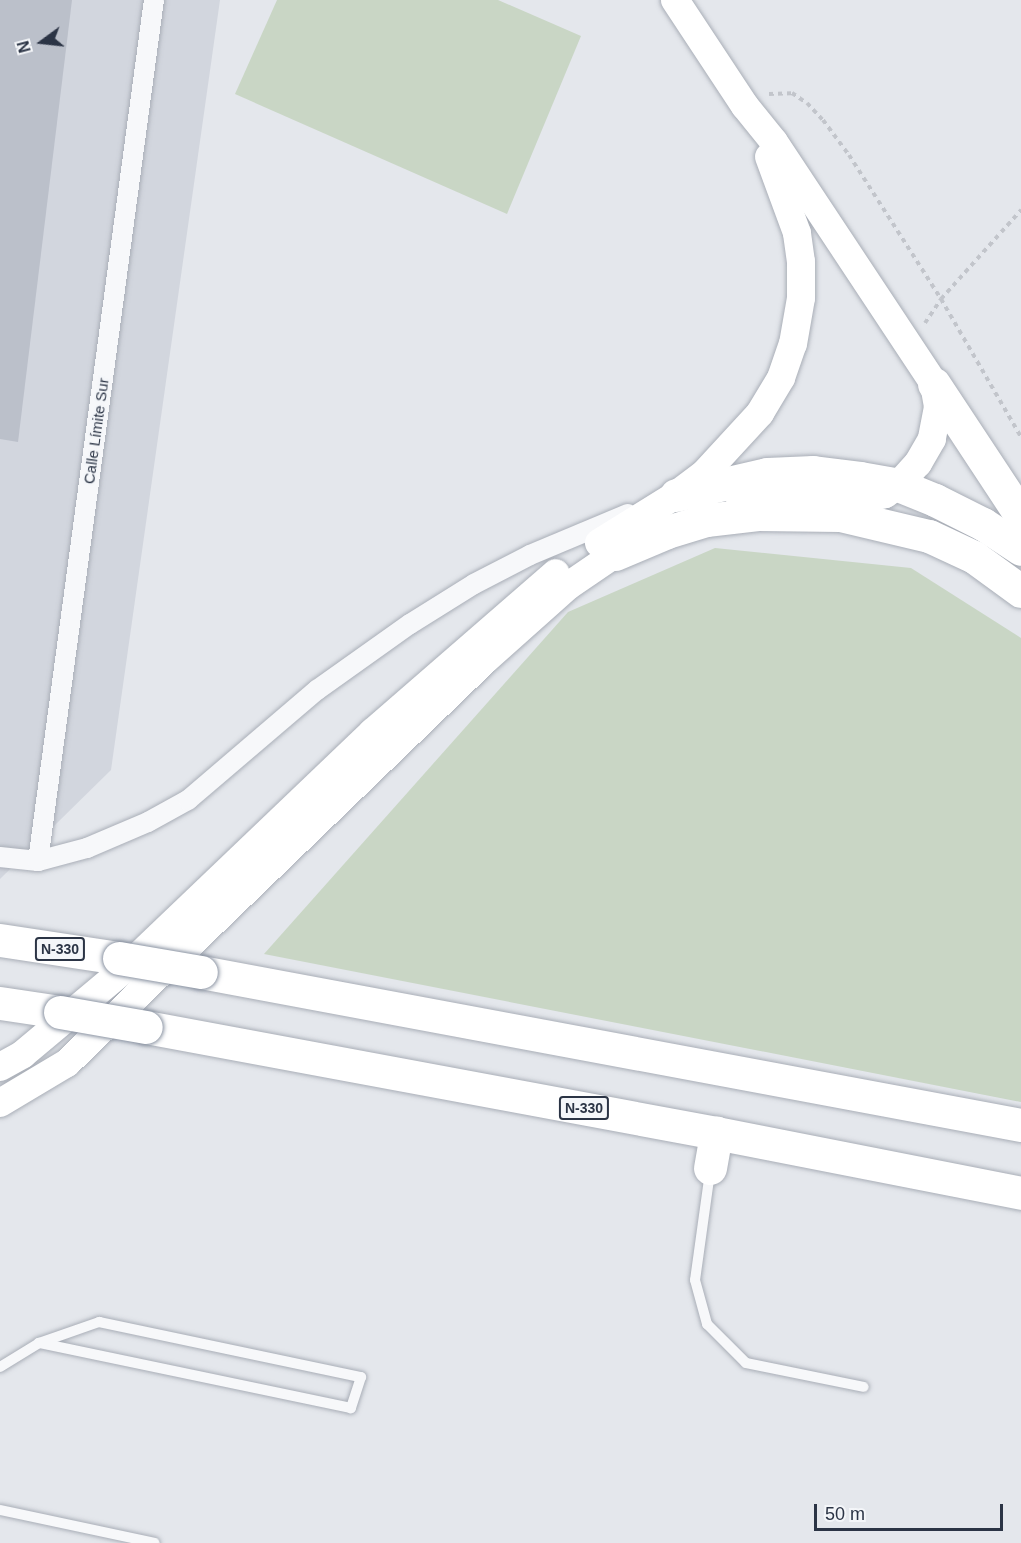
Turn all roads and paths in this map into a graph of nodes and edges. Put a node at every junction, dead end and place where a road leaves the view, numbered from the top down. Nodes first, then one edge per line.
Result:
1 (154, 0) edge
2 (675, 0) edge
3 (745, 106) junction
4 (1021, 210) edge
5 (941, 299) junction
6 (908, 347) junction
7 (934, 384) junction
8 (1021, 437) edge
9 (898, 485) junction
10 (676, 495) junction
11 (1021, 516) edge
12 (1021, 549) edge
13 (615, 554) junction
14 (1021, 591) edge
15 (0, 857) edge
16 (38, 861) junction
17 (0, 940) edge
18 (0, 1003) edge
19 (0, 1067) edge
20 (0, 1103) edge
21 (1021, 1112) edge
22 (979, 1117) junction
23 (1021, 1125) edge
24 (716, 1133) junction
25 (710, 1168) joint
26 (1021, 1193) edge
27 (39, 1343) junction
28 (0, 1367) edge
29 (864, 1386) dead end
30 (0, 1510) edge
31 (155, 1543) edge

1 - 16 street, Calle Límite Sur
2 - 3 street
3 - 5 path
3 - 6 street
3 - 10 street
4 - 5 path
5 - 6 path
5 - 8 path
6 - 7 street
7 - 9 street
7 - 11 highway
9 - 10 highway
9 - 12 highway
9 - 13 street
10 - 16 street
10 - 19 street
13 - 14 highway
13 - 20 street
15 - 16 street
17 - 22 highway, N-330, bridge
18 - 24 highway, N-330, bridge
21 - 22 highway
22 - 23 highway, N-330
24 - 25 highway
24 - 26 highway, N-330
25 - 29 lane
27 - 27 lane
27 - 28 lane
30 - 31 lane

